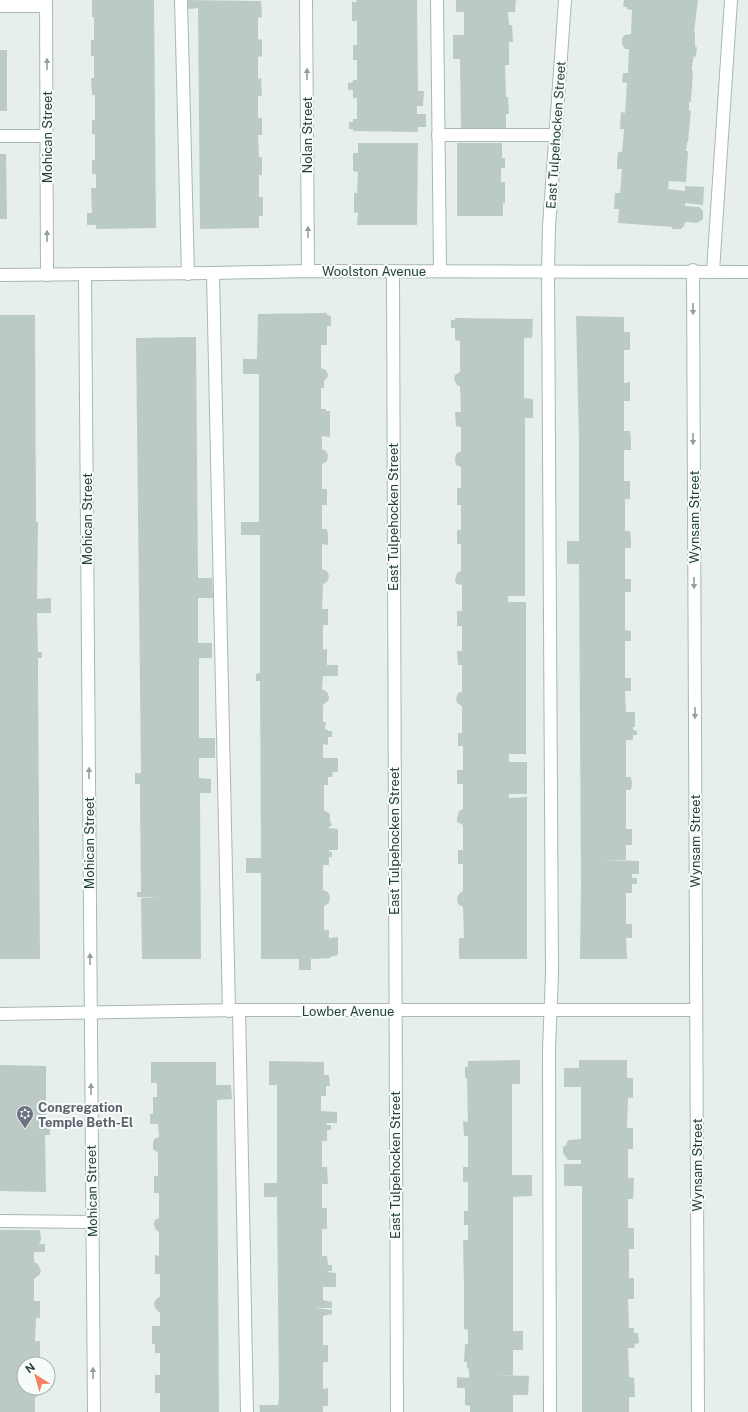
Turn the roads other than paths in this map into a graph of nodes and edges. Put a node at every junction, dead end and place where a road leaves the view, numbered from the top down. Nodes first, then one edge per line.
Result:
1 (181, 0) edge
2 (306, 0) edge
3 (437, 0) edge
4 (565, 0) edge
5 (731, 0) edge
6 (46, 3) edge
7 (0, 6) edge
8 (556, 134) junction
9 (438, 135) junction
10 (0, 136) edge
11 (47, 136) junction
12 (393, 270) junction
13 (440, 270) junction
14 (693, 270) junction
15 (308, 271) junction
16 (548, 271) junction
17 (713, 271) junction
18 (748, 272) edge
19 (85, 274) junction
20 (188, 274) junction
21 (213, 274) junction
22 (0, 275) edge
23 (47, 275) junction
24 (696, 1010) junction
25 (234, 1011) junction
26 (395, 1011) junction
27 (551, 1011) junction
28 (90, 1013) junction
29 (0, 1014) edge
30 (0, 1221) edge
31 (92, 1222) junction
32 (94, 1412) edge
33 (247, 1412) edge
34 (396, 1412) edge
35 (550, 1412) edge
36 (698, 1412) edge

1 - 20 street
15 -> 2 street, Nolan Street
3 - 9 street
4 - 8 street, East Tulpehocken Street
5 - 17 street
6 - 7 street
11 -> 6 street, Mohican Street
8 - 9 street
8 - 16 street, East Tulpehocken Street
9 - 13 street
10 - 11 street
23 -> 11 street, Mohican Street
12 - 13 street, Woolston Avenue
12 - 15 street, Woolston Avenue
12 - 26 street, East Tulpehocken Street
13 - 16 street, Woolston Avenue
14 - 16 street, Woolston Avenue
14 - 17 street, Woolston Avenue
14 -> 24 street, Wynsam Street
15 - 21 street, Woolston Avenue
16 - 27 street, East Tulpehocken Street
17 - 18 street, Woolston Avenue
19 - 20 street, Woolston Avenue
19 - 23 street, Woolston Avenue
28 -> 19 street, Mohican Street
20 - 21 street, Woolston Avenue
21 - 25 street
22 - 23 street, Woolston Avenue
24 - 27 street, Lowber Avenue
24 - 36 street, Wynsam Street
25 - 26 street, Lowber Avenue
25 - 28 street, Lowber Avenue
25 - 33 street
26 - 27 street, Lowber Avenue
26 - 34 street, East Tulpehocken Street
27 - 35 street, East Tulpehocken Street
28 - 29 street, Lowber Avenue
31 -> 28 street, Mohican Street
30 - 31 street
32 -> 31 street, Mohican Street

